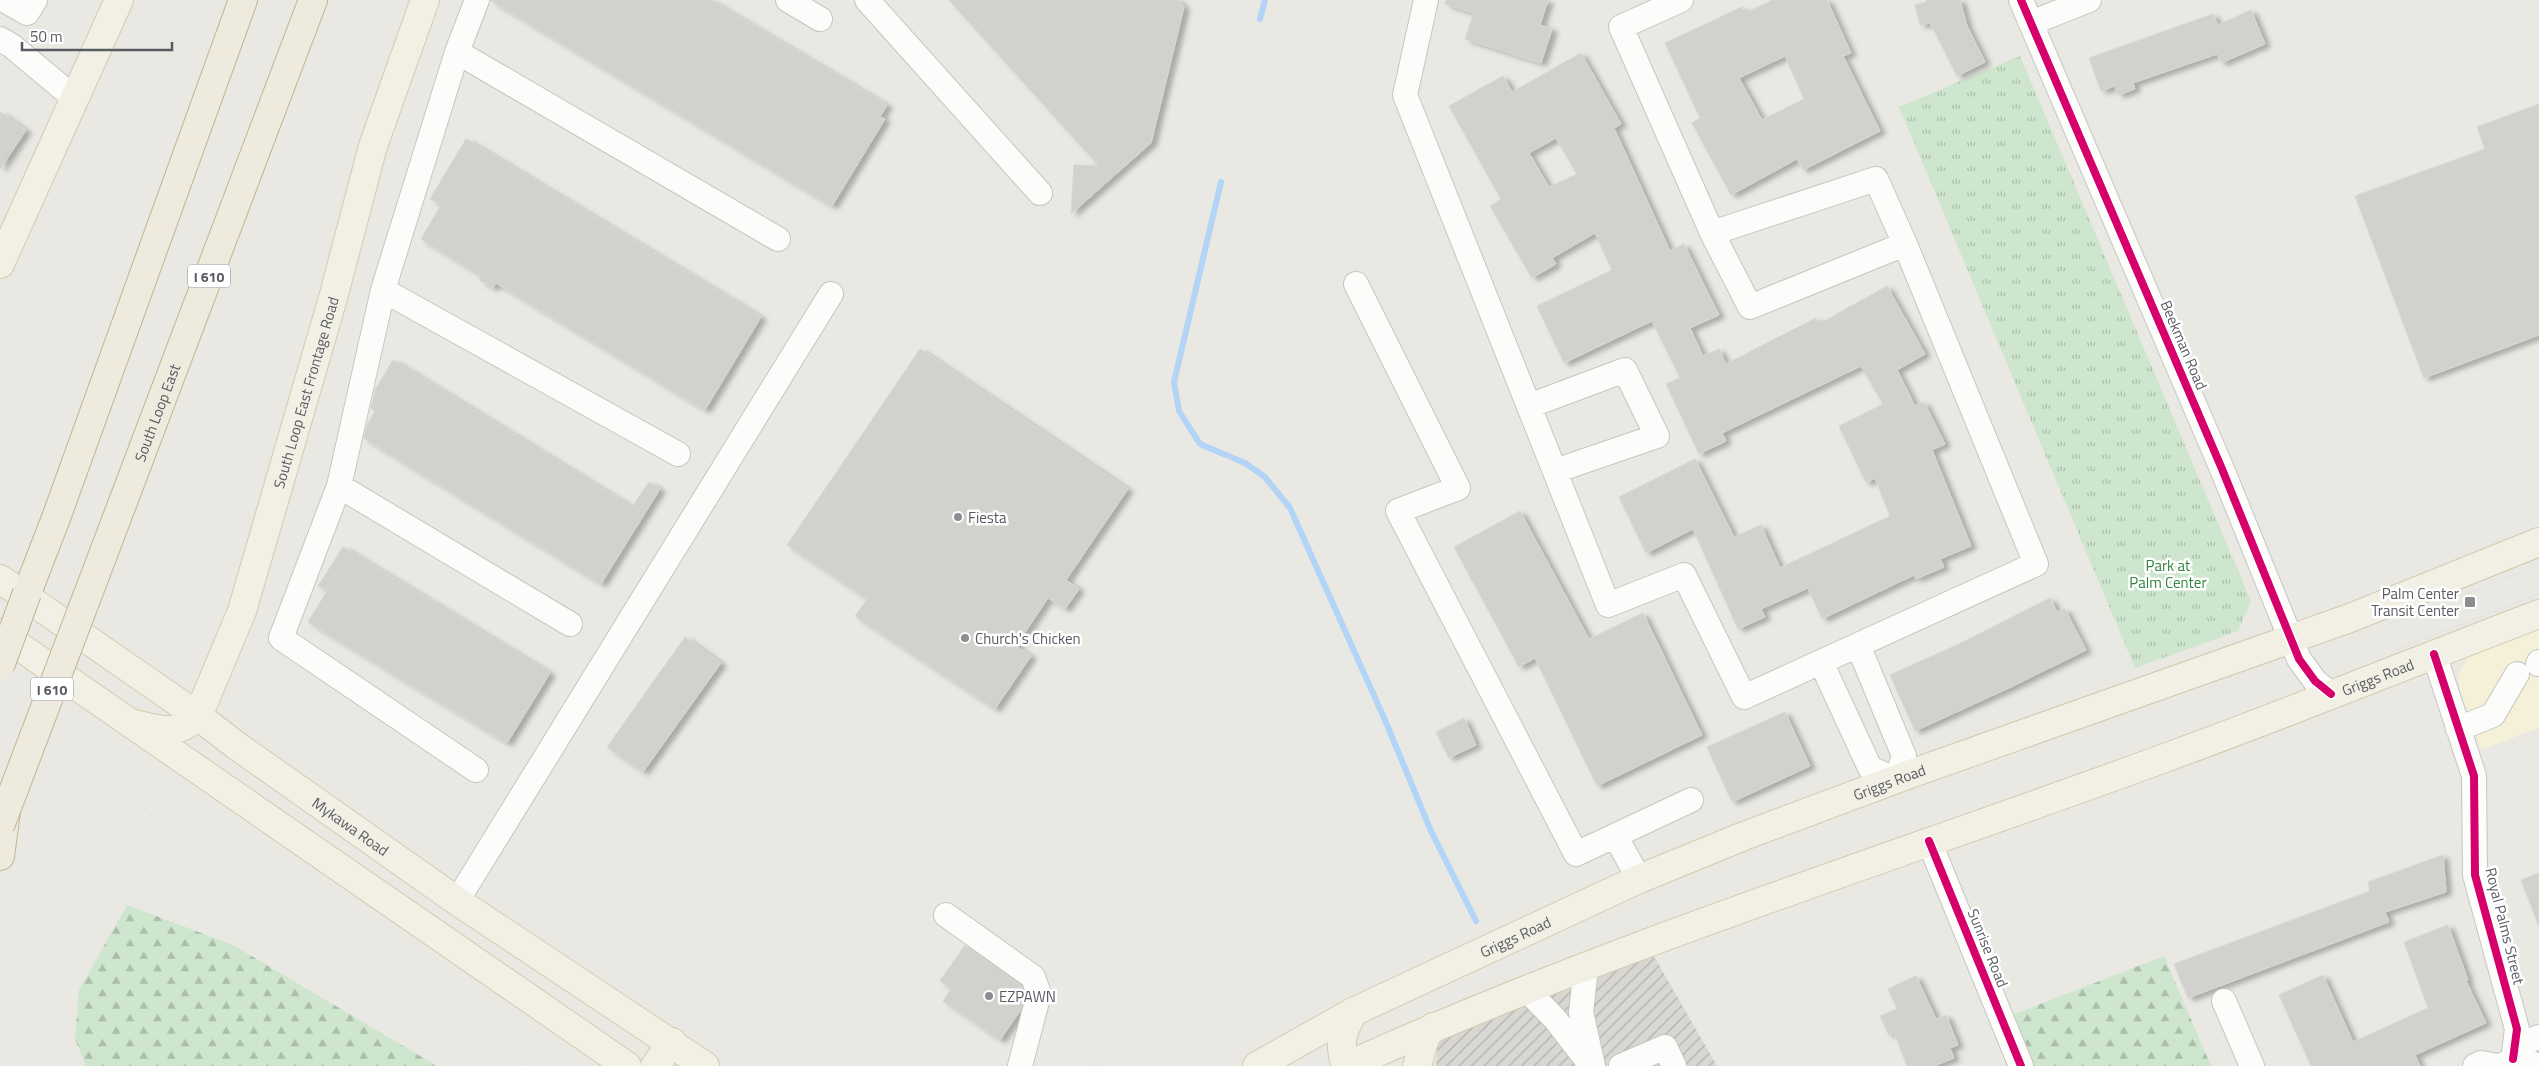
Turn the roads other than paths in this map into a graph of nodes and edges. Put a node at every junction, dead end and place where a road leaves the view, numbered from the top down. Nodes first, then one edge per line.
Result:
1 (4, 0) edge
2 (35, 0) edge
3 (119, 0) edge
4 (243, 0) edge
5 (313, 0) edge
6 (425, 0) edge
7 (478, 0) edge
8 (788, 0) edge
9 (867, 0) edge
10 (1426, 0) edge
11 (1681, 0) edge
12 (2021, 0) edge
13 (2089, 0) edge
14 (820, 19) dead end
15 (2031, 23) junction
16 (0, 39) edge
17 (457, 52) junction
18 (73, 97) junction
19 (1040, 193) dead end
20 (1712, 234) junction
21 (778, 240) dead end
22 (1905, 244) junction
23 (0, 264) edge
24 (1356, 284) dead end
25 (383, 290) junction
26 (831, 294) dead end
27 (1529, 406) junction
28 (678, 454) dead end
29 (1555, 471) junction
30 (339, 486) junction
31 (2539, 542) edge
32 (0, 579) edge
33 (27, 593) junction
34 (2539, 615) edge
35 (570, 624) dead end
36 (0, 633) edge
37 (0, 639) edge
38 (2291, 640) junction
39 (1858, 645) junction
40 (2434, 654) junction
41 (1821, 662) junction
42 (0, 666) edge
43 (2517, 674) dead end
44 (2331, 694) junction
45 (1880, 700) junction
46 (1845, 715) junction
47 (198, 716) junction
48 (134, 724) junction
49 (2458, 729) junction
50 (476, 770) dead end
51 (1896, 780) junction
52 (1691, 800) dead end
53 (3, 819) edge
54 (1616, 836) junction
55 (1928, 841) junction
56 (0, 856) edge
57 (1639, 879) junction
58 (457, 901) junction
59 (946, 915) dead end
60 (1586, 968) junction
61 (576, 979) junction
62 (1528, 990) junction
63 (2224, 1000) dead end
64 (1352, 1012) junction
65 (551, 1015) junction
66 (1433, 1027) junction
67 (2539, 1036) edge
68 (672, 1042) junction
69 (2506, 1059) edge
70 (627, 1066) edge
71 (655, 1066) edge
72 (705, 1066) edge
73 (1020, 1066) edge
74 (1258, 1066) edge
75 (1346, 1066) edge
76 (1417, 1066) edge
77 (1592, 1066) edge
78 (1622, 1066) edge
79 (1674, 1066) edge
80 (2021, 1066) edge
81 (2252, 1066) edge
82 (2475, 1066) edge
83 (2537, 1066) edge

1 - 2 street
3 - 18 main road
4 - 33 highway
5 - 53 highway, South Loop East / I 610, bridge
6 - 47 main road, South Loop East Frontage Road
7 - 17 street
8 - 14 street
9 - 19 street
10 - 27 street
11 - 20 street
12 - 15 street, Beekman Road
13 - 15 street
15 - 38 street, Beekman Road
16 - 18 street
17 - 21 street
17 - 25 street
18 - 23 main road
20 - 22 street
20 - 22 street
22 - 39 street
24 - 54 street
25 - 28 street
25 - 30 street
26 - 58 street
27 - 29 street
27 - 29 street
29 - 41 street
30 - 35 street
30 - 50 street
31 - 38 main road, Griggs Road
32 - 47 main road, Mykawa Road
33 - 37 highway, bridge
33 - 42 highway, bridge
34 - 40 main road, Griggs Road
36 - 48 main road
38 - 44 street, Beekman Road
38 - 51 main road, Griggs Road
39 - 41 street
39 - 45 street
40 - 44 main road, Griggs Road
40 - 49 street, Royal Palms Street
41 - 46 street
43 - 49 street
44 - 55 main road, Griggs Road
45 - 46 street
45 - 51 street
46 - 51 street
47 - 48 main road
47 - 58 main road, Mykawa Road
48 - 65 main road
49 - 69 street, Royal Palms Street
51 - 57 main road, Griggs Road
52 - 54 street
53 - 56 highway, South Loop East, bridge
54 - 57 street
55 - 60 main road, Griggs Road
55 - 80 street, Sunrise Road
57 - 64 main road, Griggs Road
58 - 61 main road, Mykawa Road
59 - 73 street
60 - 62 main road, Griggs Road
60 - 77 street
61 - 65 main road
61 - 68 main road, Mykawa Road
62 - 66 main road, Griggs Road
62 - 77 street
63 - 81 street
64 - 74 main road, Griggs Road
64 - 75 main road
65 - 70 main road
66 - 75 main road, Griggs Road
66 - 76 main road
67 - 69 street
68 - 71 main road
68 - 72 main road, Mykawa Road
69 - 82 street
69 - 83 street
78 - 79 street

